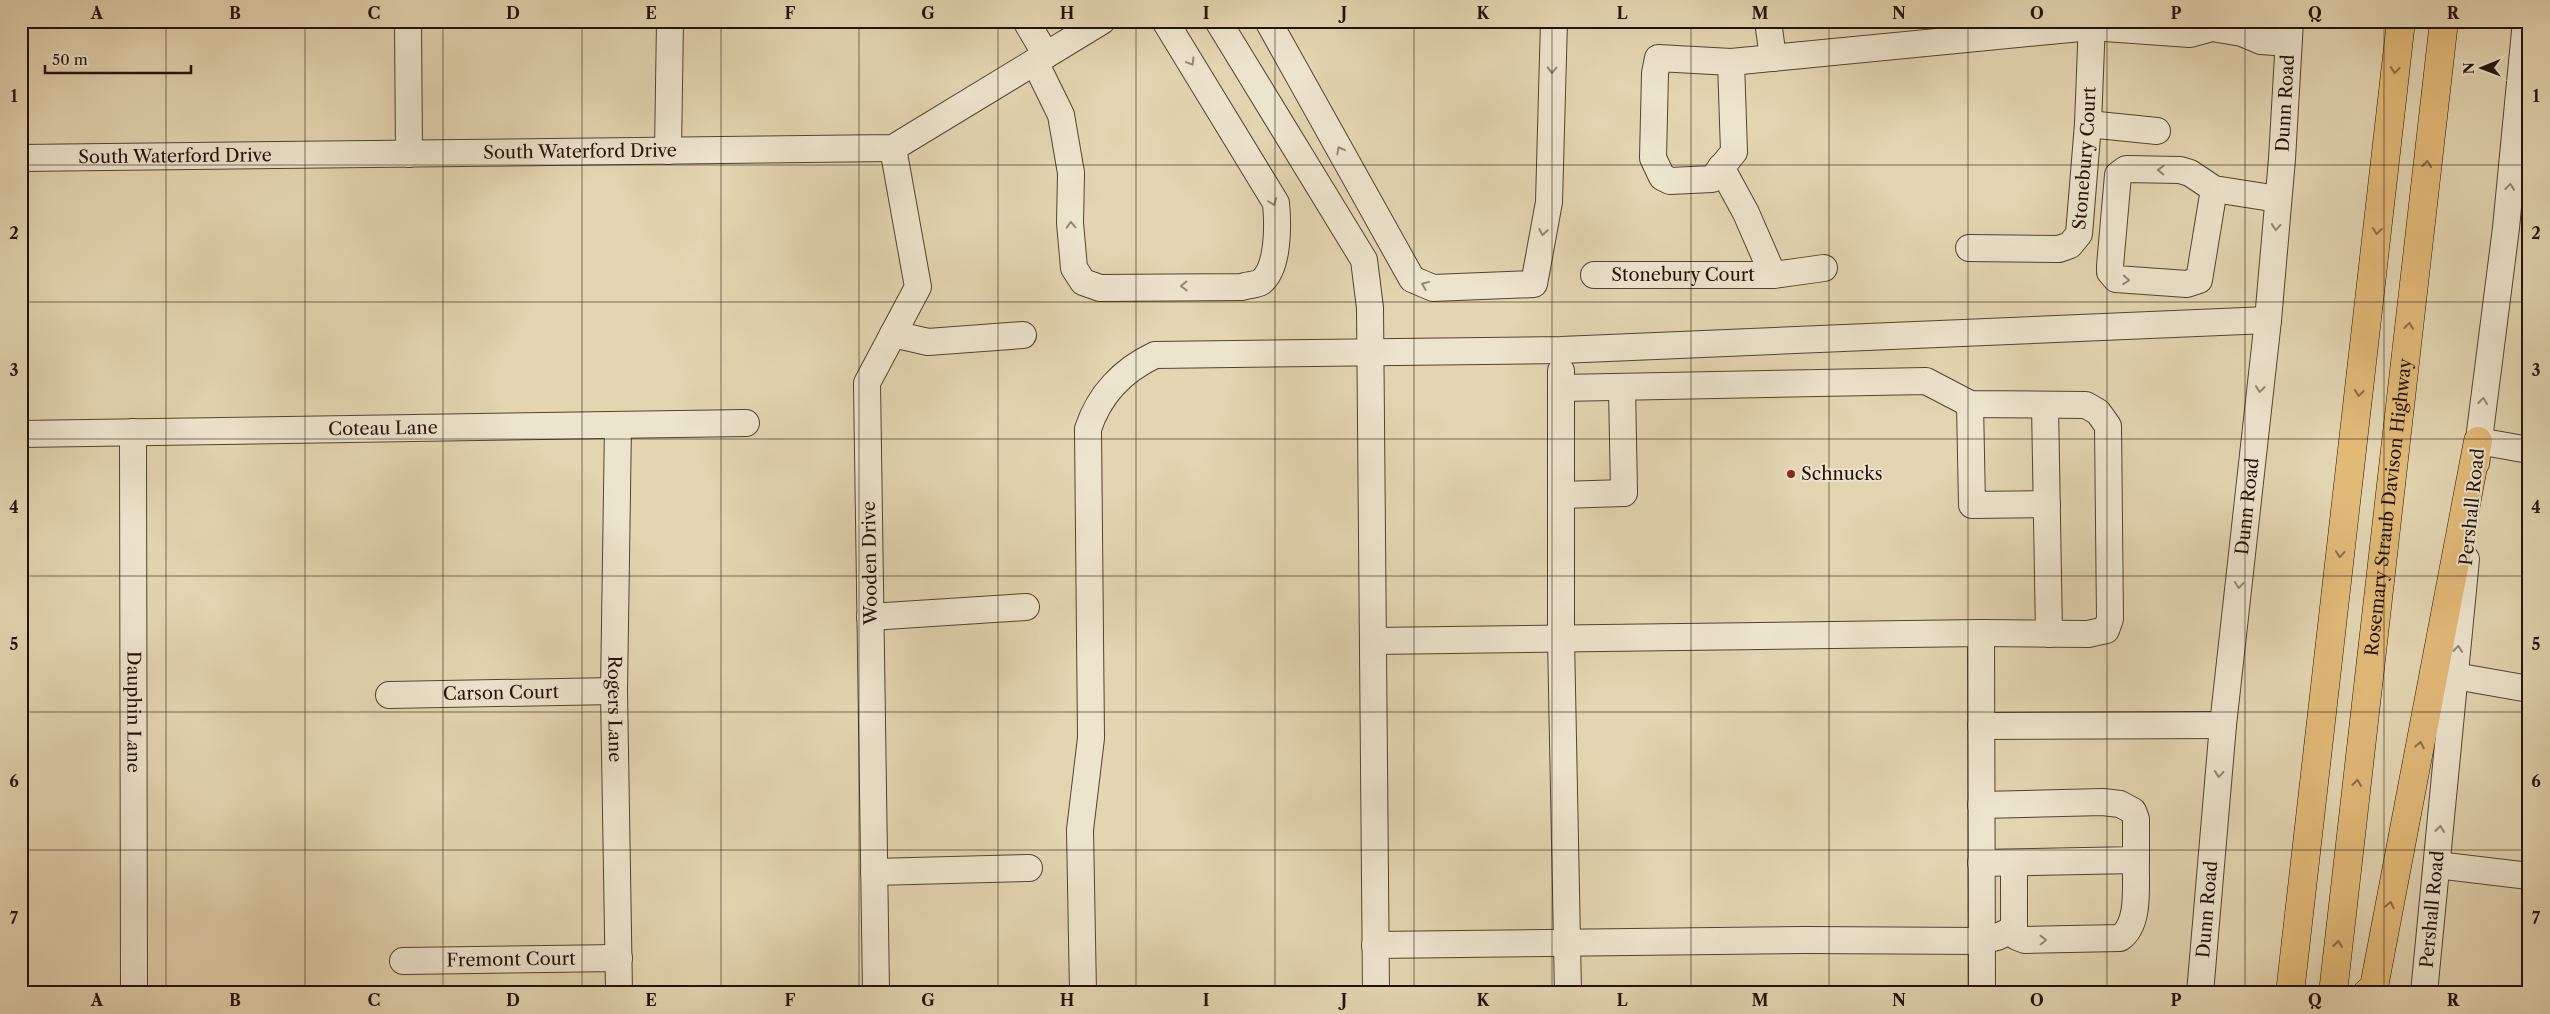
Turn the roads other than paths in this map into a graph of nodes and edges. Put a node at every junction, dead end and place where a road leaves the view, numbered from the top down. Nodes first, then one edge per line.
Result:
1 (408, 21) edge
2 (670, 21) edge
3 (1026, 21) edge
4 (1102, 21) edge
5 (1165, 21) edge
6 (1218, 21) edge
7 (1268, 21) edge
8 (1554, 21) edge
9 (1768, 21) edge
10 (2400, 21) edge
11 (2444, 21) edge
12 (2526, 21) edge
13 (2092, 24) edge
14 (2039, 27) edge
15 (2289, 32) edge
16 (1041, 58) junction
17 (1773, 58) junction
18 (1731, 62) junction
19 (2088, 124) junction
20 (2157, 131) dead end
21 (894, 148) junction
22 (668, 151) junction
23 (409, 154) junction
24 (21, 158) edge
25 (1721, 167) junction
26 (2210, 187) junction
27 (2278, 199) junction
28 (2517, 229) edge
29 (1969, 248) dead end
30 (1824, 268) dead end
31 (1594, 275) dead end
32 (1773, 275) junction
33 (2268, 320) junction
34 (893, 334) junction
35 (1023, 335) dead end
36 (1561, 350) junction
37 (1371, 351) junction
38 (1622, 387) junction
39 (1561, 388) junction
40 (1970, 404) junction
41 (2045, 406) junction
42 (746, 423) dead end
43 (618, 424) junction
44 (132, 432) junction
45 (21, 434) edge
46 (2478, 441) junction
47 (2529, 450) edge
48 (1561, 495) junction
49 (2047, 504) junction
50 (1026, 607) dead end
51 (870, 617) junction
52 (1981, 633) junction
53 (2049, 634) junction
54 (1561, 638) junction
55 (1373, 641) junction
56 (2455, 676) junction
57 (2529, 689) edge
58 (614, 691) junction
59 (389, 695) dead end
60 (2223, 725) junction
61 (1981, 726) junction
62 (1981, 805) junction
63 (2136, 860) junction
64 (1981, 863) junction
65 (2014, 863) junction
66 (2436, 866) junction
67 (1029, 868) dead end
68 (874, 872) junction
69 (2529, 876) edge
70 (2014, 929) junction
71 (1981, 941) junction
72 (1567, 942) junction
73 (1376, 945) junction
74 (618, 958) junction
75 (403, 961) dead end
76 (134, 993) edge
77 (619, 993) edge
78 (876, 993) edge
79 (1083, 993) edge
80 (1376, 993) edge
81 (1568, 993) edge
82 (1982, 993) edge
83 (2200, 993) edge
84 (2290, 993) edge
85 (2333, 993) edge
86 (2367, 993) edge
87 (2424, 993) edge

1 - 23 street
2 - 22 street
3 - 16 street
4 - 16 street
5 -> 16 street
6 - 37 street
8 -> 7 street
9 - 17 street
10 -> 84 highway
85 -> 11 highway, Rosemary Straub Davison Highway
28 -> 12 street, Pershall Road
13 - 14 street
13 - 15 street
13 - 19 street, Stonebury Court
14 - 17 street
15 - 27 street, Dunn Road
16 - 21 street
17 - 18 street
18 - 25 street
18 - 25 street
19 - 20 street
19 - 29 street, Stonebury Court
21 - 22 street, South Waterford Drive
21 - 34 street, Wooden Drive
22 - 23 street, South Waterford Drive
23 - 24 street, South Waterford Drive
25 - 32 street, Stonebury Court
26 -> 26 street
26 - 27 street
27 -> 33 street, Dunn Road
46 -> 28 street, Pershall Road
30 - 32 street, Stonebury Court
31 - 32 street, Stonebury Court
33 - 36 street
33 -> 60 street, Dunn Road
34 - 35 street
34 - 51 street, Wooden Drive
36 - 37 street
36 - 39 street
37 - 55 street
37 - 79 street
38 - 39 street
38 - 40 street
38 - 48 street
39 - 48 street
40 - 41 street
40 - 49 street
41 - 49 street
41 - 53 street
42 - 43 street, Coteau Lane
43 - 44 street, Coteau Lane
43 - 58 street, Rogers Lane
44 - 45 street, Coteau Lane
44 - 76 street, Dauphin Lane
46 - 47 street
56 -> 46 street, Pershall Road
86 -> 46 highway
48 - 54 street
49 - 53 street
50 - 51 street
51 - 68 street, Wooden Drive
52 - 53 street
52 - 54 street
52 - 61 street
54 - 55 street
54 - 72 street
55 - 73 street
56 - 57 street
66 -> 56 street, Pershall Road
58 - 59 street, Carson Court
58 - 74 street, Rogers Lane
60 - 61 street
60 -> 83 street, Dunn Road
61 - 62 street
62 - 63 street
62 - 64 street
63 - 65 street
70 -> 63 street
64 - 65 street
64 - 71 street
65 - 70 street
66 - 69 street
66 - 87 street, Pershall Road
67 - 68 street
68 - 78 street, Wooden Drive
70 - 71 street
71 - 72 street
71 - 82 street
72 - 73 street
72 - 81 street
73 - 80 street
74 - 75 street, Fremont Court
74 - 77 street, Rogers Lane

